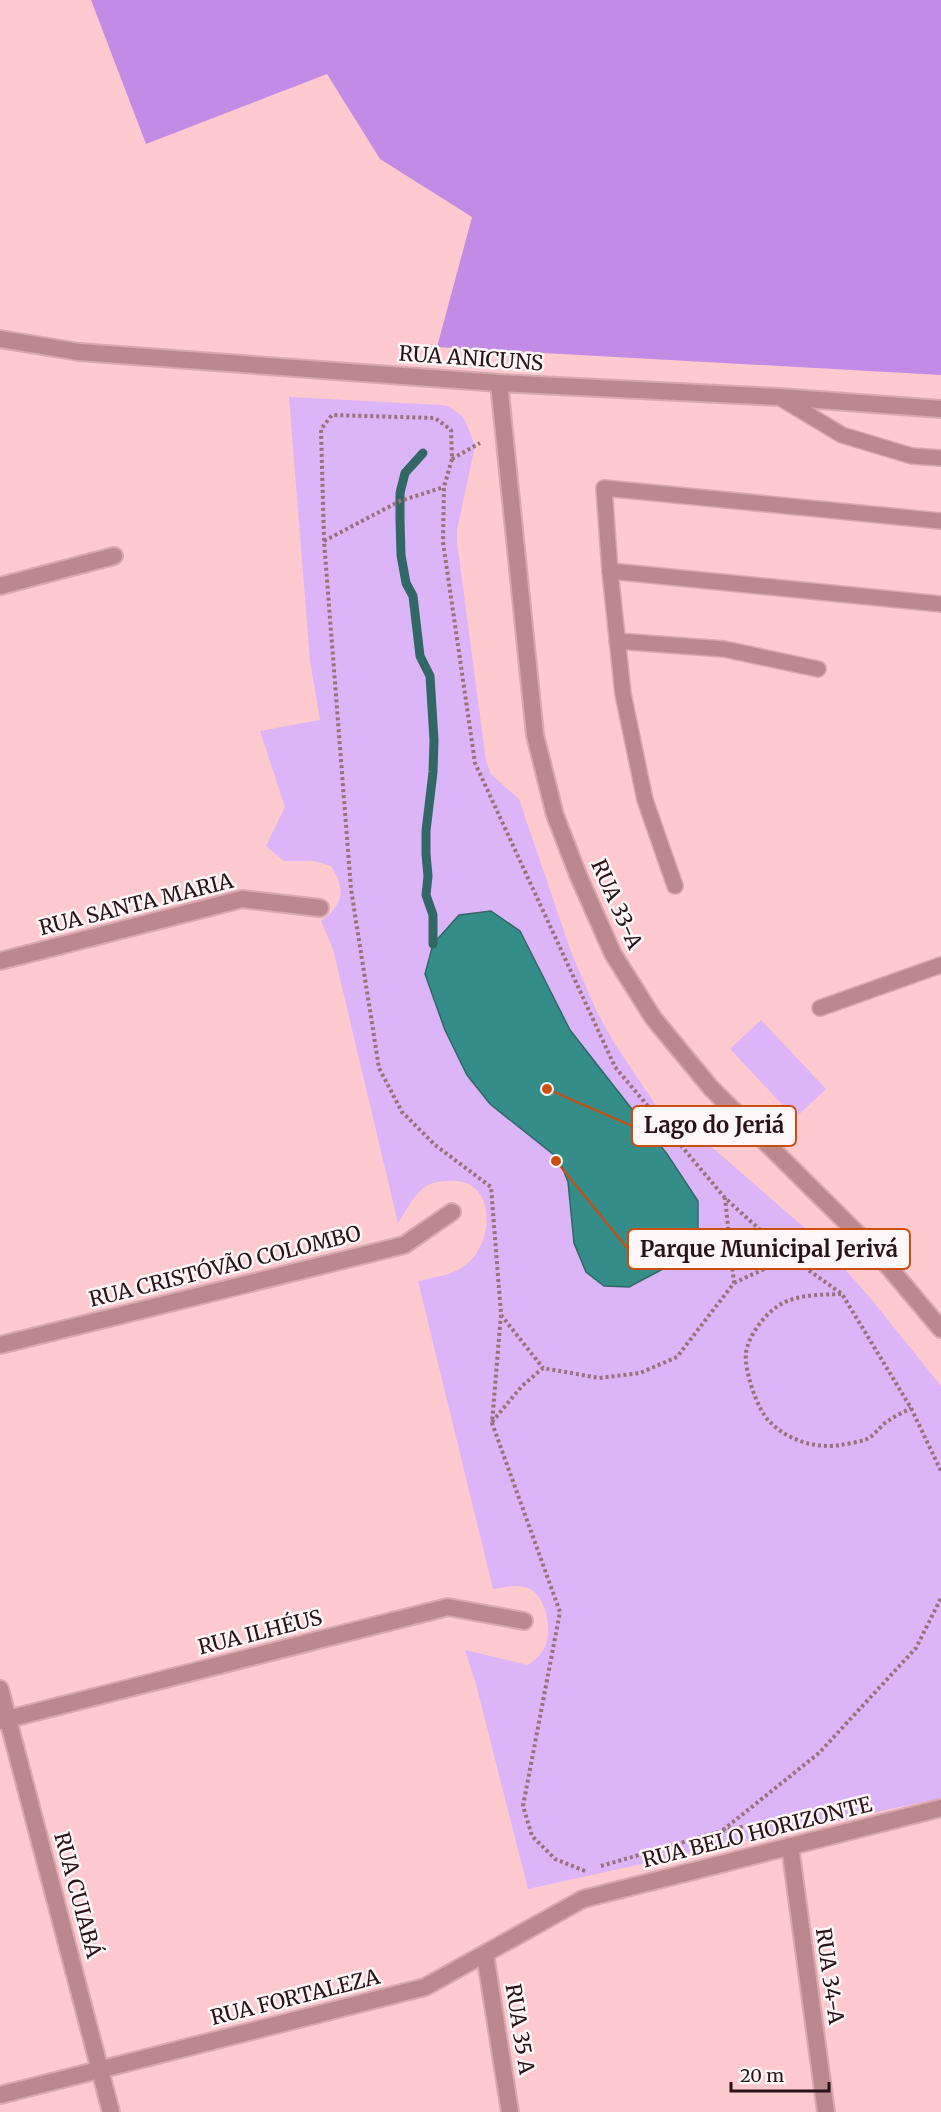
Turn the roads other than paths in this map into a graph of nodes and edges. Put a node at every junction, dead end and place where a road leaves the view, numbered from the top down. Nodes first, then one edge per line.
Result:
1 (0, 339) edge
2 (499, 383) junction
3 (779, 397) junction
4 (941, 409) edge
5 (941, 458) edge
6 (941, 520) edge
7 (114, 556) dead end
8 (610, 571) junction
9 (0, 586) edge
10 (941, 604) edge
11 (617, 641) junction
12 (818, 669) dead end
13 (675, 886) dead end
14 (320, 908) dead end
15 (0, 960) edge
16 (941, 965) edge
17 (820, 1008) dead end
18 (452, 1212) dead end
19 (941, 1329) edge
20 (0, 1345) edge
21 (524, 1621) dead end
22 (0, 1689) edge
23 (4, 1720) edge
24 (941, 1808) edge
25 (790, 1846) junction
26 (583, 1899) joint
27 (485, 1954) junction
28 (101, 2070) junction
29 (0, 2095) edge
30 (111, 2112) edge
31 (510, 2112) edge
32 (826, 2112) edge

1 - 2 street, RUA ANICUNS
2 - 3 street, RUA ANICUNS
2 - 19 street, RUA 33-A
3 - 4 street, RUA ANICUNS
3 - 5 lane
6 - 8 lane
7 - 9 street
8 - 10 lane
8 - 11 lane
11 - 12 lane
11 - 13 lane
14 - 15 street, RUA SANTA MARIA
16 - 17 lane
18 - 20 street, RUA CRISTÓVÃO COLOMBO
21 - 23 street, RUA ILHÉUS
22 - 23 street, RUA CUIABÁ
23 - 28 street, RUA CUIABÁ
24 - 25 street, RUA BELO HORIZONTE
25 - 26 street, RUA BELO HORIZONTE
25 - 32 street, RUA 34-A
26 - 27 street, RUA FORTALEZA
27 - 28 street, RUA FORTALEZA
27 - 31 street, RUA 35 A
28 - 29 street, RUA FORTALEZA
28 - 30 street, RUA CUIABÁ

